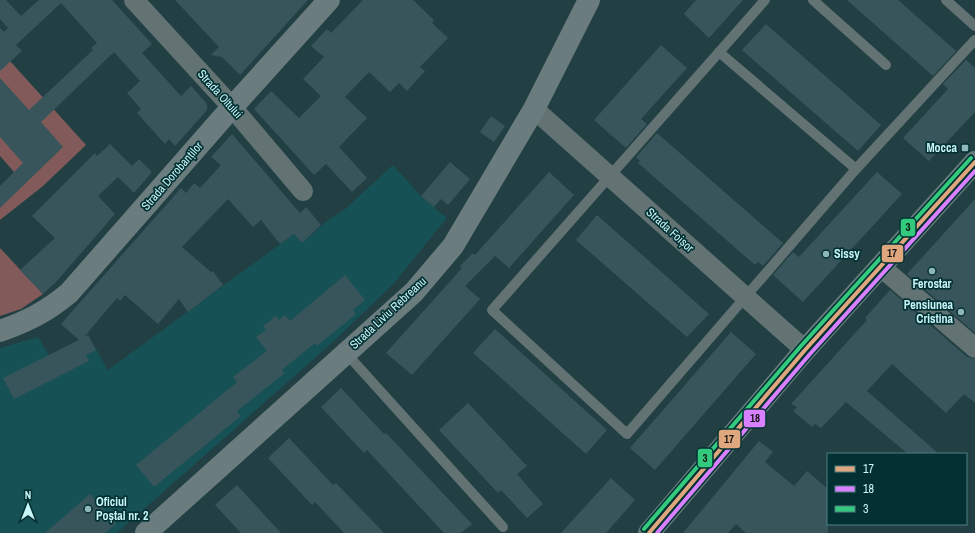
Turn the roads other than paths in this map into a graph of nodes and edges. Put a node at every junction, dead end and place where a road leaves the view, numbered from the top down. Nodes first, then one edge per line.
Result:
1 (134, 0) edge
2 (329, 0) edge
3 (589, 0) edge
4 (765, 0) edge
5 (813, 0) edge
6 (946, 0) edge
7 (975, 26) edge
8 (975, 40) edge
9 (719, 52) junction
10 (886, 65) dead end
11 (232, 107) junction
12 (534, 109) junction
13 (975, 162) edge
14 (856, 169) junction
15 (611, 176) junction
16 (303, 191) dead end
17 (881, 267) junction
18 (746, 298) junction
19 (0, 331) edge
20 (975, 348) edge
21 (805, 350) junction
22 (346, 353) junction
23 (504, 527) dead end
24 (146, 533) edge
25 (648, 533) edge

1 - 11 street, Strada Oltului
2 - 11 street, Strada Dorobanților
3 - 12 street, Strada Liviu Rebreanu
4 - 9 lane
5 - 10 lane
6 - 7 lane
8 - 14 lane
9 - 14 lane
9 - 15 lane
11 - 16 street, Strada Oltului
11 - 19 street, Strada Dorobanților
12 - 15 street, Strada Foișor
12 - 22 street, Strada Liviu Rebreanu
13 - 17 main road
14 - 18 lane
15 - 18 street, Strada Foișor
15 - 18 lane
17 - 20 street
17 - 21 main road
18 - 21 street, Strada Foișor
21 - 25 main road
22 - 23 lane
22 - 24 street, Strada Liviu Rebreanu

